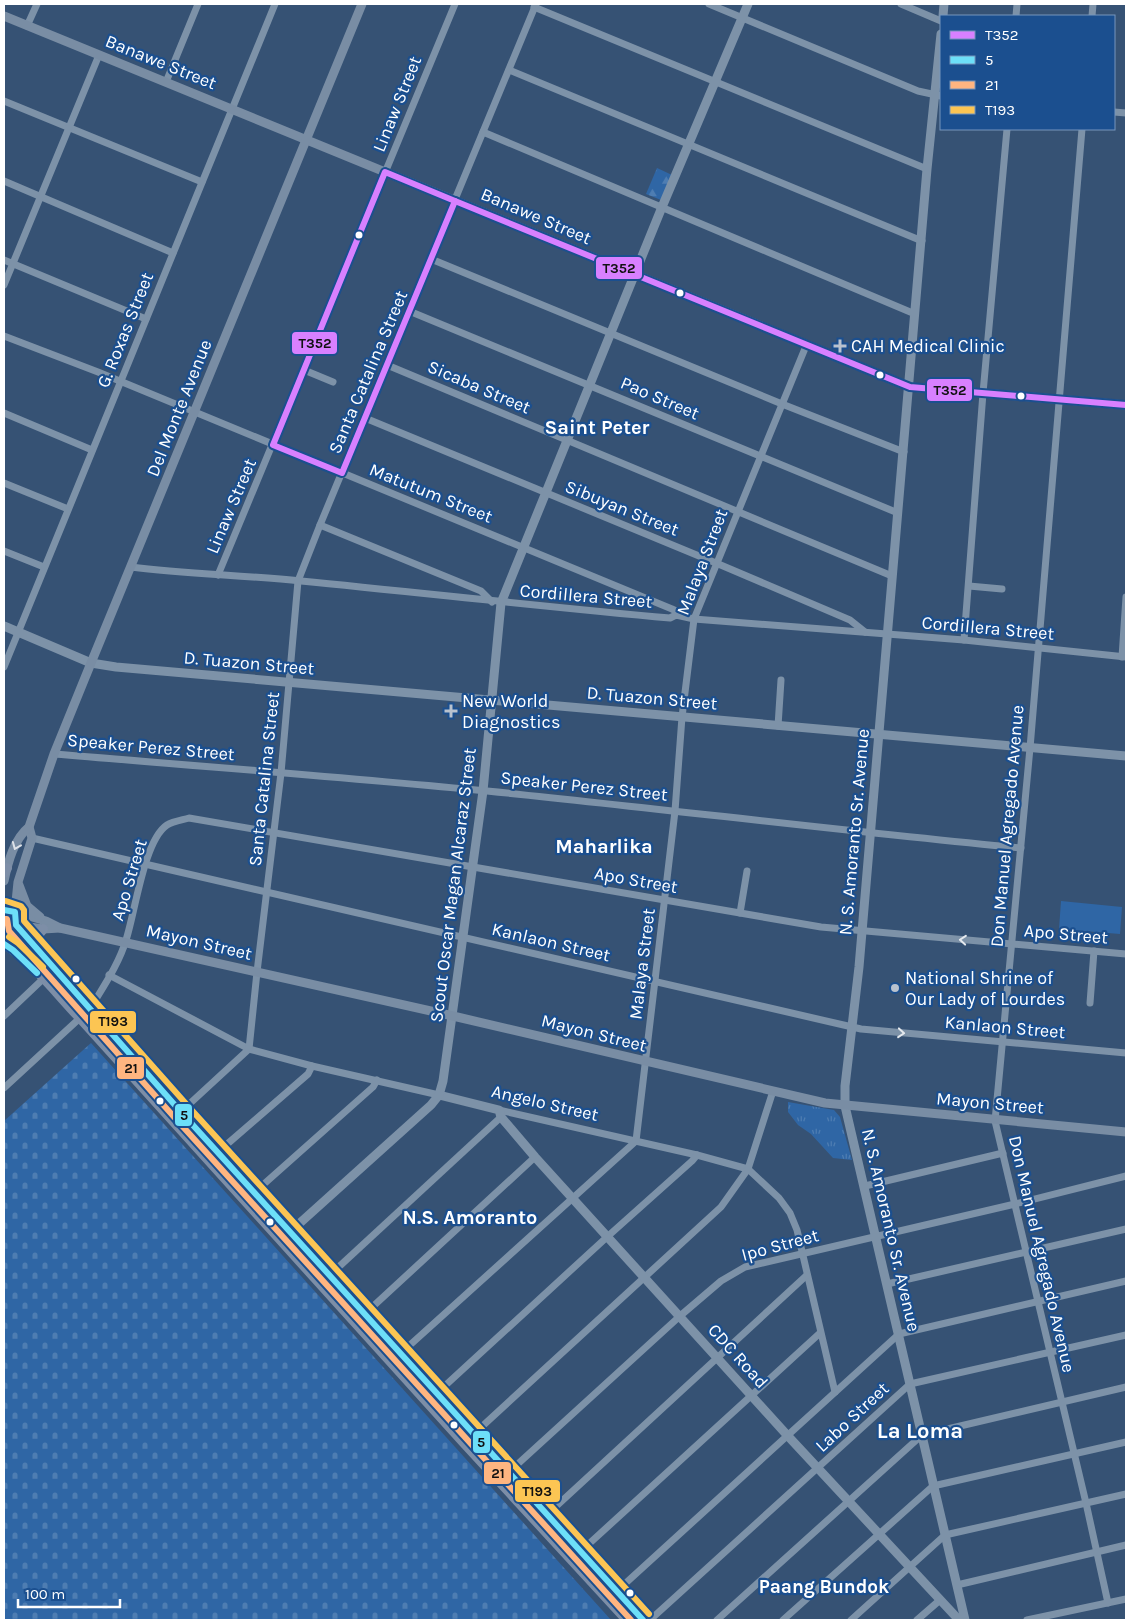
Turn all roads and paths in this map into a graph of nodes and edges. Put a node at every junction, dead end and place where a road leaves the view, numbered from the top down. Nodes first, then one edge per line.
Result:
1 (36, 4) edge
2 (198, 4) edge
3 (275, 4) edge
4 (362, 4) edge
5 (455, 4) edge
6 (709, 4) edge
7 (748, 4) edge
8 (901, 4) edge
9 (535, 6) edge
10 (4, 16) edge
11 (743, 18) junction
12 (940, 21) edge
13 (27, 26) junction
14 (99, 55) junction
15 (940, 55) edge
16 (509, 70) junction
17 (166, 82) junction
18 (715, 82) junction
19 (938, 96) edge
20 (4, 101) edge
21 (232, 109) junction
22 (68, 127) junction
23 (1007, 130) edge
24 (1082, 130) edge
25 (483, 132) junction
26 (306, 139) junction
27 (688, 144) junction
28 (928, 169) junction
29 (385, 172) junction
30 (4, 181) edge
31 (202, 182) junction
32 (40, 196) junction
33 (455, 200) junction
34 (662, 207) junction
35 (922, 241) junction
36 (173, 253) junction
37 (431, 259) junction
38 (4, 260) edge
39 (13, 264) junction
40 (634, 275) junction
41 (4, 285) edge
42 (409, 311) junction
43 (915, 314) junction
44 (146, 319) junction
45 (610, 332) junction
46 (4, 336) edge
47 (806, 346) junction
48 (387, 365) junction
49 (304, 370) junction
50 (121, 382) junction
51 (333, 382) dead end
52 (590, 385) junction
53 (910, 387) junction
54 (983, 393) junction
55 (1060, 399) junction
56 (782, 404) junction
57 (1126, 405) edge
58 (4, 412) edge
59 (195, 412) junction
60 (365, 418) junction
61 (566, 440) junction
62 (273, 445) junction
63 (92, 450) junction
64 (904, 452) junction
65 (761, 456) junction
66 (342, 473) junction
67 (4, 483) edge
68 (544, 493) junction
69 (68, 509) junction
70 (738, 512) junction
71 (898, 513) junction
72 (320, 525) junction
73 (522, 547) junction
74 (4, 551) edge
75 (716, 563) junction
76 (44, 567) junction
77 (131, 567) junction
78 (218, 575) junction
79 (892, 576) junction
80 (298, 581) junction
81 (968, 586) junction
82 (1002, 589) dead end
83 (1126, 597) edge
84 (496, 602) junction
85 (676, 615) junction
86 (694, 619) junction
87 (4, 626) edge
88 (18, 632) junction
89 (865, 632) junction
90 (888, 635) junction
91 (964, 640) junction
92 (1038, 648) junction
93 (1124, 657) edge
94 (91, 663) junction
95 (4, 667) edge
96 (782, 680) dead end
97 (290, 683) junction
98 (492, 700) junction
99 (682, 717) junction
100 (778, 726) junction
101 (879, 735) junction
102 (1030, 748) junction
103 (54, 754) junction
104 (1126, 756) edge
105 (281, 773) junction
106 (483, 791) junction
107 (675, 811) junction
108 (29, 826) junction
109 (274, 833) junction
110 (870, 834) junction
111 (32, 838) junction
112 (1021, 848) junction
113 (146, 864) junction
114 (473, 867) junction
115 (747, 870) dead end
116 (5, 871) edge
117 (4, 881) edge
118 (18, 882) junction
119 (267, 892) junction
120 (665, 900) junction
121 (4, 910) edge
122 (15, 912) junction
123 (740, 913) junction
124 (4, 924) edge
125 (16, 925) junction
126 (45, 925) junction
127 (861, 932) junction
128 (464, 937) junction
129 (126, 942) junction
130 (4, 944) edge
131 (33, 945) junction
132 (1011, 945) junction
133 (1094, 951) junction
134 (1126, 954) edge
135 (256, 972) junction
136 (109, 975) junction
137 (43, 980) junction
138 (654, 981) junction
139 (1090, 1003) dead end
140 (90, 1009) junction
141 (4, 1016) edge
142 (452, 1016) junction
143 (80, 1018) junction
144 (852, 1027) junction
145 (1003, 1042) junction
146 (249, 1049) junction
147 (1126, 1053) edge
148 (646, 1062) junction
149 (312, 1066) junction
150 (378, 1080) junction
151 (4, 1088) edge
152 (773, 1091) junction
153 (439, 1096) junction
154 (845, 1106) junction
155 (181, 1112) junction
156 (500, 1113) junction
157 (172, 1120) junction
158 (995, 1121) junction
159 (1126, 1132) edge
160 (636, 1141) junction
161 (218, 1152) junction
162 (1003, 1153) junction
163 (697, 1155) junction
164 (535, 1157) junction
165 (748, 1169) junction
166 (1126, 1176) edge
167 (865, 1186) junction
168 (255, 1192) junction
169 (572, 1198) junction
170 (1015, 1204) junction
171 (1126, 1229) edge
172 (291, 1232) junction
173 (876, 1236) junction
174 (608, 1237) junction
175 (281, 1240) junction
176 (802, 1253) junction
177 (1026, 1253) junction
178 (330, 1275) junction
179 (807, 1275) junction
180 (643, 1277) junction
181 (1126, 1281) edge
182 (887, 1284) junction
183 (1037, 1303) junction
184 (365, 1314) junction
185 (680, 1316) junction
186 (355, 1322) junction
187 (820, 1333) junction
188 (899, 1334) junction
189 (1126, 1335) edge
190 (1049, 1352) junction
191 (400, 1354) junction
192 (717, 1357) junction
193 (910, 1384) junction
194 (1126, 1387) edge
195 (835, 1392) junction
196 (436, 1394) junction
197 (752, 1396) junction
198 (1062, 1402) junction
199 (473, 1434) junction
200 (787, 1435) junction
201 (922, 1435) junction
202 (1126, 1442) edge
203 (464, 1443) junction
204 (1074, 1455) junction
205 (819, 1469) junction
206 (509, 1472) junction
207 (933, 1486) junction
208 (1126, 1494) edge
209 (848, 1501) junction
210 (1086, 1503) junction
211 (547, 1515) junction
212 (538, 1523) junction
213 (878, 1534) junction
214 (945, 1535) junction
215 (1126, 1545) edge
216 (580, 1552) junction
217 (1097, 1552) junction
218 (910, 1567) junction
219 (957, 1585) junction
220 (617, 1591) junction
221 (1126, 1599) edge
222 (940, 1600) junction
223 (1108, 1604) junction
224 (1068, 1612) junction
225 (627, 1620) edge
226 (643, 1620) edge
227 (650, 1620) edge
228 (717, 1620) edge
229 (783, 1620) edge
230 (851, 1620) edge
231 (918, 1620) edge
232 (959, 1620) edge
233 (965, 1620) edge
234 (1027, 1620) edge
235 (1071, 1620) edge

1 - 13 street
2 - 17 street
3 - 21 street, G. Roxas Street
4 - 26 main road, Del Monte Avenue
5 - 29 street, Linaw Street
6 - 11 street
7 - 11 street, Scout Oscar Magan Alcaraz Street
8 - 12 street
9 - 16 street, Santa Catalina Street
9 - 18 street
10 - 13 main road, Banawe Street
11 - 18 street, Scout Oscar Magan Alcaraz Street
11 - 19 street
13 - 14 main road, Banawe Street
14 - 17 main road, Banawe Street
14 - 22 street
15 - 19 street, N. S. Amoranto Sr. Avenue
16 - 25 street, Santa Catalina Street
16 - 27 street
17 - 21 main road, Banawe Street
18 - 27 street, Scout Oscar Magan Alcaraz Street
18 - 28 street
19 - 28 street, N. S. Amoranto Sr. Avenue
20 - 22 street
21 - 26 main road, Banawe Street
21 - 31 street, G. Roxas Street
22 - 31 street
22 - 32 street
23 - 54 street
24 - 55 street, Don Manuel Agregado Avenue
25 - 33 street, Santa Catalina Street
25 - 34 street
26 - 29 main road, Banawe Street
26 - 59 main road, Del Monte Avenue
27 - 34 street, Scout Oscar Magan Alcaraz Street
27 - 35 street
28 - 35 street, N. S. Amoranto Sr. Avenue
29 - 33 main road, Banawe Street
29 - 49 street, Linaw Street
30 - 32 street
31 - 36 street, G. Roxas Street
32 - 36 street
32 - 39 street
33 - 37 street, Santa Catalina Street
33 - 40 main road, Banawe Street
34 - 40 street, Scout Oscar Magan Alcaraz Street
34 - 43 street
35 - 43 street, N. S. Amoranto Sr. Avenue
36 - 44 street, G. Roxas Street
37 - 42 street, Santa Catalina Street
37 - 45 street
38 - 39 street
39 - 41 street
39 - 44 street
40 - 45 street, Scout Oscar Magan Alcaraz Street
40 - 47 main road, Banawe Street
42 - 48 street, Santa Catalina Street
42 - 52 street, Pao Street
43 - 53 street, N. S. Amoranto Sr. Avenue
44 - 50 street, G. Roxas Street
45 - 52 street, Scout Oscar Magan Alcaraz Street
45 - 56 street
46 - 50 street, Matutum Street
47 - 53 main road, Banawe Street
47 - 56 street, Malaya Street
48 - 60 street, Santa Catalina Street
48 - 61 street, Sicaba Street
49 - 51 street
49 - 62 street, Linaw Street
50 - 59 street, Matutum Street
50 - 63 street, G. Roxas Street
52 - 61 street, Scout Oscar Magan Alcaraz Street
52 - 65 street, Pao Street
53 - 54 main road, Banawe Street
53 - 64 street, N. S. Amoranto Sr. Avenue
54 - 55 main road, Banawe Street
54 - 81 street
55 - 57 main road, Banawe Street
55 - 92 street, Don Manuel Agregado Avenue
56 - 64 street
56 - 65 street, Malaya Street
58 - 63 street
59 - 62 street, Matutum Street
59 - 77 main road, Del Monte Avenue
60 - 66 street, Santa Catalina Street
60 - 68 street, Sibuyan Street
61 - 68 street, Scout Oscar Magan Alcaraz Street
61 - 70 street, Sicaba Street
62 - 66 street, Matutum Street
62 - 78 street, Linaw Street
63 - 69 street, G. Roxas Street
64 - 71 street, N. S. Amoranto Sr. Avenue
65 - 70 street, Malaya Street
65 - 71 street, Pao Street
66 - 72 street, Santa Catalina Street
66 - 73 street, Matutum Street
67 - 69 street
68 - 73 street, Scout Oscar Magan Alcaraz Street
68 - 75 street, Sibuyan Street
69 - 76 street, G. Roxas Street
70 - 75 street, Malaya Street
70 - 79 street, Sicaba Street
71 - 79 street, N. S. Amoranto Sr. Avenue
72 - 80 street, Santa Catalina Street
72 - 84 street
73 - 84 street, Scout Oscar Magan Alcaraz Street
73 - 85 street, Matutum Street
74 - 76 street
75 - 86 street, Malaya Street
75 - 89 street, Sibuyan Street
76 - 88 street, G. Roxas Street
77 - 78 street, Cordillera Street
77 - 94 main road, Del Monte Avenue
78 - 80 street, Cordillera Street
79 - 90 street, N. S. Amoranto Sr. Avenue
80 - 84 street, Cordillera Street
80 - 97 street, Santa Catalina Street
81 - 82 street
81 - 91 street
83 - 93 street
84 - 85 street, Cordillera Street
84 - 98 street, Scout Oscar Magan Alcaraz Street
85 - 86 street, Cordillera Street
86 - 89 street, Cordillera Street
86 - 99 street, Malaya Street
87 - 88 street, D. Tuazon Street
88 - 94 street, D. Tuazon Street
88 - 95 street, G. Roxas Street
89 - 90 street, Cordillera Street
90 - 91 street, Cordillera Street
90 - 101 street, N. S. Amoranto Sr. Avenue
91 - 92 street, Cordillera Street
92 - 93 street, Cordillera Street
92 - 102 street, Don Manuel Agregado Avenue
94 - 97 street, D. Tuazon Street
94 - 103 main road, Del Monte Avenue
96 - 100 street
97 - 98 street, D. Tuazon Street
97 - 105 street, Santa Catalina Street
98 - 99 street, D. Tuazon Street
98 - 106 street, Scout Oscar Magan Alcaraz Street
99 - 100 street, D. Tuazon Street
99 - 107 street, Malaya Street
100 - 101 street, D. Tuazon Street
101 - 102 street, D. Tuazon Street
101 - 110 street, N. S. Amoranto Sr. Avenue
102 - 104 street, D. Tuazon Street
102 - 112 street, Don Manuel Agregado Avenue
103 - 105 street, Speaker Perez Street
103 - 108 main road, Del Monte Avenue
105 - 106 street, Speaker Perez Street
105 - 109 street, Santa Catalina Street
106 - 107 street, Speaker Perez Street
106 - 114 street, Scout Oscar Magan Alcaraz Street
107 - 110 street, Speaker Perez Street
107 - 120 street, Malaya Street
108 - 111 main road
108 -> 116 main road, Del Monte Avenue
109 - 113 street, Apo Street
109 - 114 street, Apo Street
109 - 119 street, Santa Catalina Street
110 - 112 street, Speaker Perez Street
110 - 127 street, N. S. Amoranto Sr. Avenue
111 - 113 street, Kanlaon Street
111 - 118 main road
112 - 132 street, Don Manuel Agregado Avenue
113 - 119 street, Kanlaon Street
113 - 129 street, Apo Street
114 - 120 street, Apo Street
114 - 128 street, Scout Oscar Magan Alcaraz Street
115 - 123 street
116 - 117 main road, Del Monte Avenue
118 - 122 main road
118 - 126 main road
119 - 128 street, Kanlaon Street
119 - 135 street, Santa Catalina Street
120 - 123 street, Apo Street
120 - 138 street, Malaya Street
121 - 122 main road
122 - 125 main road
122 - 126 main road, Mayon Street
123 - 127 street, Apo Street
124 - 125 main road
125 - 126 main road, Mayon Street
125 - 131 main road
126 - 129 main road, Mayon Street
126 - 131 main road
132 -> 127 street, Apo Street
127 - 144 street, N. S. Amoranto Sr. Avenue
128 - 138 street, Kanlaon Street
128 - 142 street, Scout Oscar Magan Alcaraz Street
129 - 135 main road, Mayon Street
129 - 136 street, Apo Street
130 - 137 main road
131 - 140 main road
132 - 133 street, Apo Street
132 - 145 street, Don Manuel Agregado Avenue
133 - 134 street, Apo Street
133 - 139 street
135 - 142 main road, Mayon Street
135 - 146 street, Santa Catalina Street
136 - 140 street, Apo Street
136 - 146 street, Angelo Street
137 - 141 street
137 - 143 main road
138 - 144 street, Kanlaon Street
138 - 148 street, Malaya Street
140 - 155 main road
142 - 148 main road, Mayon Street
142 - 153 street, Scout Oscar Magan Alcaraz Street
143 - 151 street
143 - 157 main road
144 -> 145 street, Kanlaon Street
144 - 154 street, N. S. Amoranto Sr. Avenue
145 - 147 street, Kanlaon Street
145 - 158 street, Don Manuel Agregado Avenue
146 - 149 street, Angelo Street
146 - 155 street
148 - 152 main road, Mayon Street
148 - 160 street, Malaya Street
149 - 150 street, Angelo Street
149 - 161 street
150 - 153 street, Angelo Street
150 - 168 street
152 - 154 main road, Mayon Street
152 - 165 street
153 - 156 street, Angelo Street
153 - 172 street
154 - 158 main road, Mayon Street
154 - 167 street, N. S. Amoranto Sr. Avenue
155 - 157 street
155 - 161 main road
156 - 160 street, Angelo Street
156 - 164 street, CDC Road
156 - 178 street
157 - 175 main road
158 - 159 main road, Mayon Street
158 - 162 street, Don Manuel Agregado Avenue
160 - 163 street, Angelo Street
160 - 169 street
161 - 168 main road
162 - 167 street
162 - 170 street, Don Manuel Agregado Avenue
163 - 165 street, Angelo Street
163 - 174 street
164 - 169 street, CDC Road
164 - 184 street
165 - 176 street, Angelo Street
165 - 180 street
166 - 170 street, Ipo Street
167 - 173 street, N. S. Amoranto Sr. Avenue
168 - 172 main road
169 - 174 street, CDC Road
169 - 191 street
170 - 173 street, Ipo Street
170 - 177 street, Don Manuel Agregado Avenue
171 - 177 street
172 - 175 street
172 - 178 main road
173 - 176 street, Ipo Street
173 - 182 street, N. S. Amoranto Sr. Avenue
174 - 180 street, CDC Road
174 - 196 street
175 - 186 main road
176 - 179 street, Angelo Street
176 - 185 street, Ipo Street
177 - 182 street
177 - 183 street, Don Manuel Agregado Avenue
178 - 184 main road
179 - 187 street, Angelo Street
179 - 192 street
180 - 185 street, CDC Road
180 - 199 street
181 - 183 street
182 - 188 street, N. S. Amoranto Sr. Avenue
183 - 188 street
183 - 190 street, Don Manuel Agregado Avenue
184 - 186 street
184 - 191 main road
185 - 192 street, CDC Road
185 - 206 street, Ipo Street
186 - 203 main road
187 - 195 street, Angelo Street
187 - 197 street
188 - 193 street, N. S. Amoranto Sr. Avenue
188 - 195 street
189 - 190 street, Labo Street
190 - 193 street, Labo Street
190 - 198 street, Don Manuel Agregado Avenue
191 - 196 main road
192 - 197 street, CDC Road
192 - 211 street
193 - 201 street, N. S. Amoranto Sr. Avenue
193 - 205 street, Labo Street
194 - 198 street
195 - 200 street
196 - 199 main road
197 - 200 street, CDC Road
197 - 216 street
198 - 201 street
198 - 204 street, Don Manuel Agregado Avenue
199 - 203 street
199 - 206 main road
200 - 205 street, CDC Road
200 - 220 street
201 - 207 street, N. S. Amoranto Sr. Avenue
201 - 209 street
202 - 204 street
203 - 212 main road
204 - 207 street
204 - 210 street, Don Manuel Agregado Avenue
205 - 209 street, CDC Road
205 - 227 street, Labo Street
206 - 211 main road
207 - 213 street
207 - 214 street, N. S. Amoranto Sr. Avenue
208 - 210 street
209 - 213 street, CDC Road
209 - 228 street
210 - 214 street
210 - 217 street, Don Manuel Agregado Avenue
211 - 212 street
211 - 216 main road
212 - 225 main road
213 - 218 street, CDC Road
213 - 229 street
214 - 218 street
214 - 219 street, N. S. Amoranto Sr. Avenue
215 - 217 street
216 - 220 main road
217 - 219 street
217 - 223 street, Don Manuel Agregado Avenue
218 - 222 street, CDC Road
218 - 230 street
219 - 233 street, N. S. Amoranto Sr. Avenue
220 - 226 main road
221 - 223 street
222 - 231 street
222 - 232 street, CDC Road
223 - 224 street
224 - 234 street
224 - 235 street

